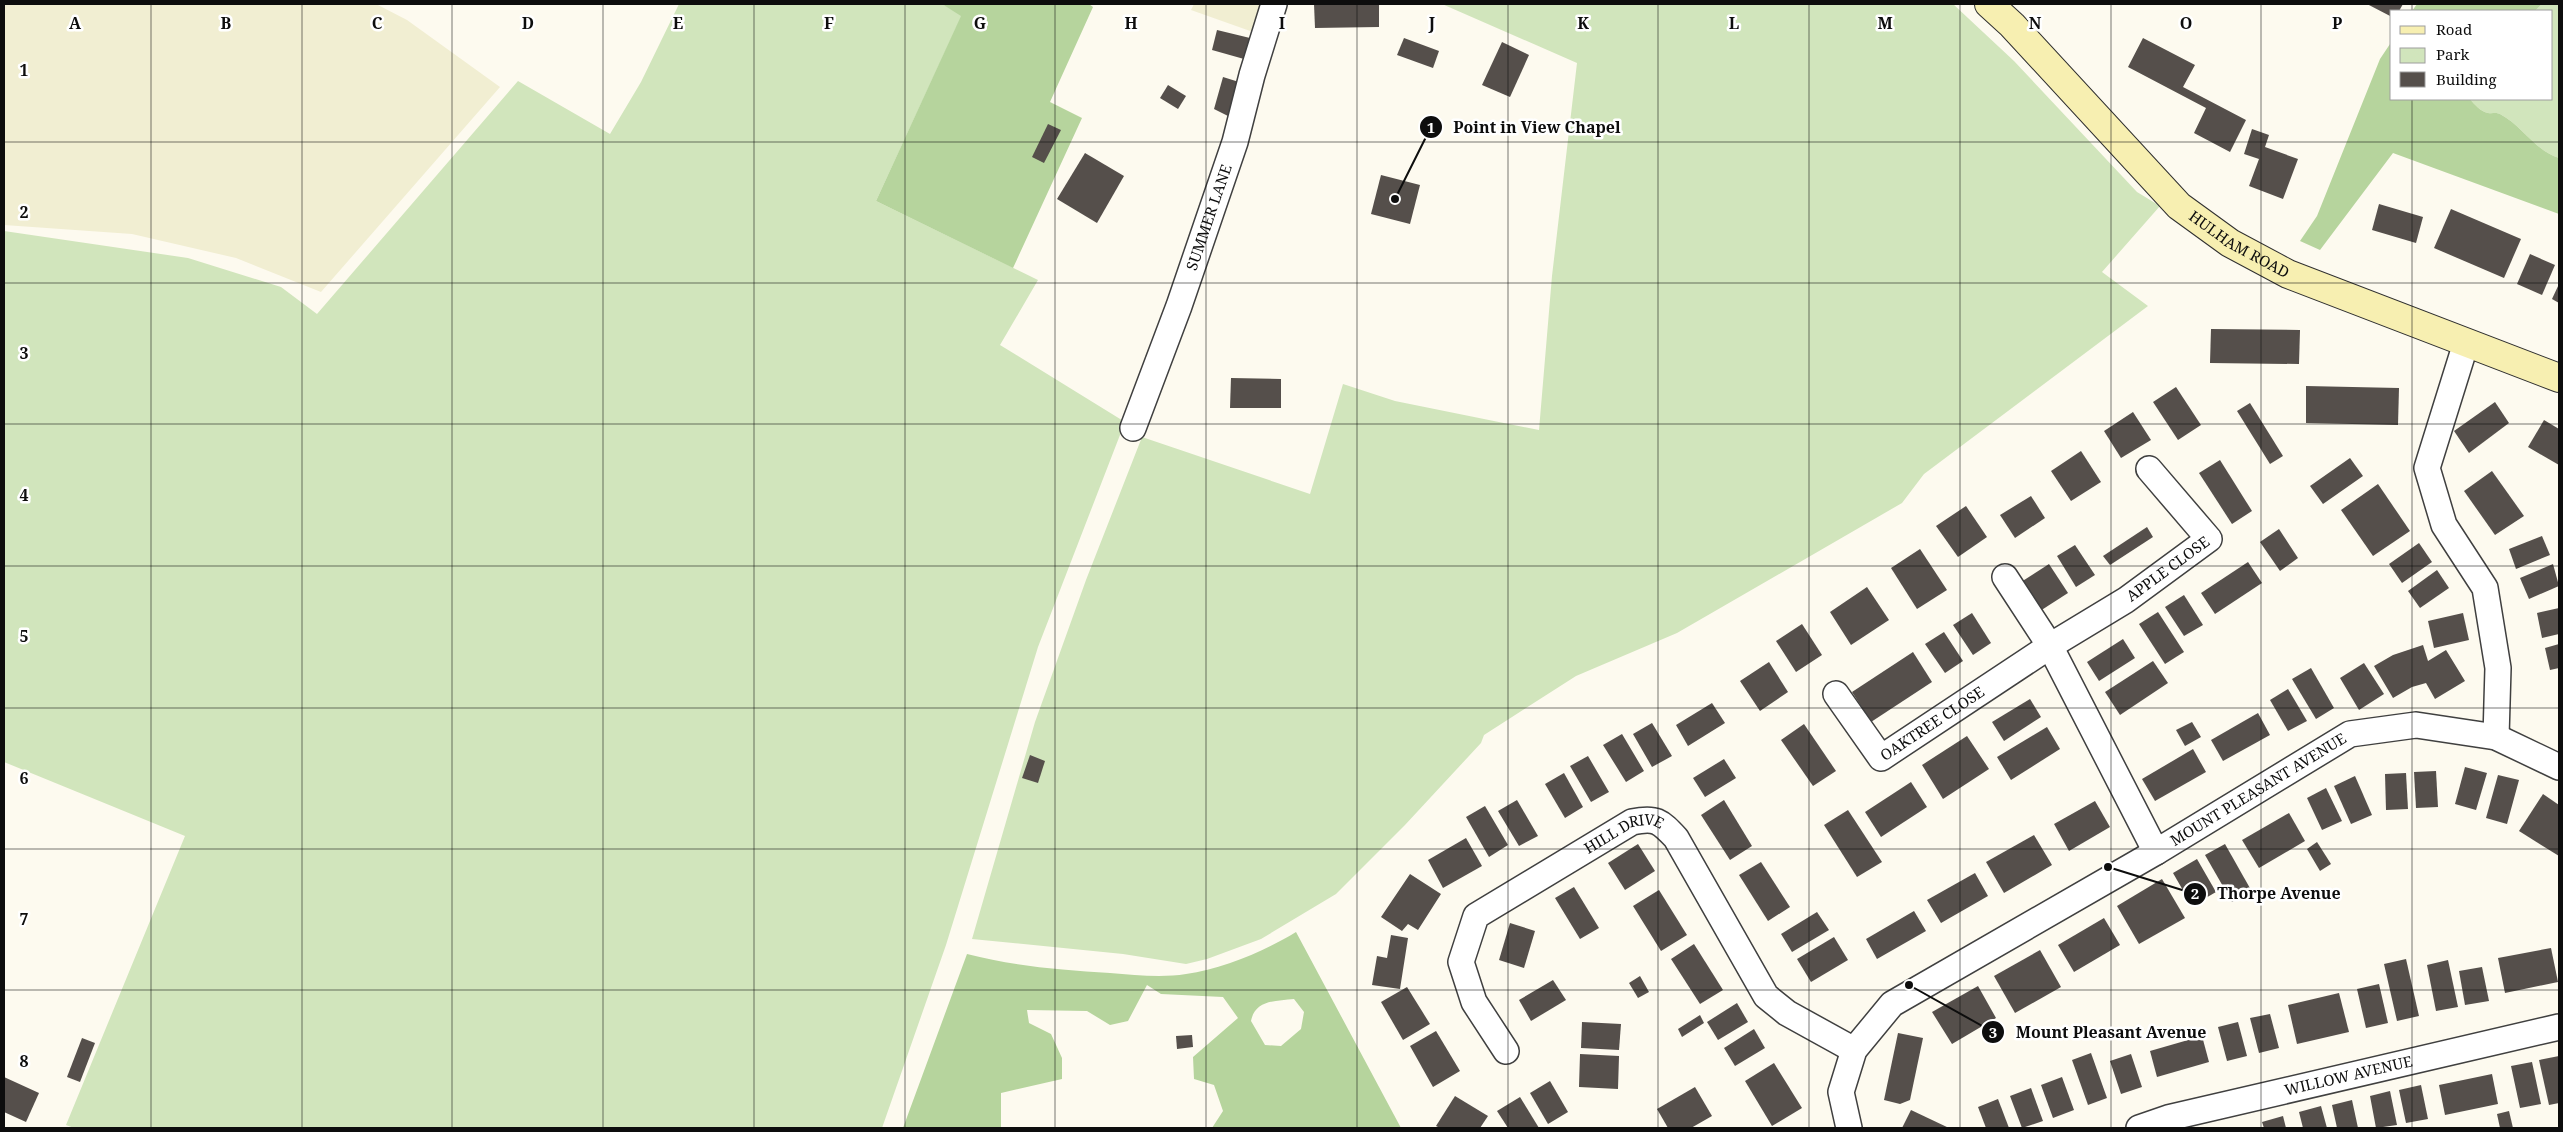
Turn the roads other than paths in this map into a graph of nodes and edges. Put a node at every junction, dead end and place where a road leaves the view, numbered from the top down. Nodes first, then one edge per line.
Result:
1 (1274, 4) edge
2 (1989, 4) edge
3 (2466, 343) junction
4 (2559, 378) edge
5 (1133, 428) dead end
6 (2149, 469) dead end
7 (2005, 577) dead end
8 (2050, 646) junction
9 (1836, 694) dead end
10 (2496, 737) junction
11 (2559, 767) edge
12 (2156, 852) junction
13 (2559, 1027) edge
14 (1854, 1050) junction
15 (1506, 1051) dead end
16 (1849, 1128) edge
17 (2139, 1128) edge

1 - 5 street, SUMMER LANE
2 - 3 street, HULHAM ROAD
3 - 4 street, HULHAM ROAD
3 - 10 street
6 - 8 street, APPLE CLOSE
7 - 8 street
8 - 9 street, OAKTREE CLOSE
8 - 12 street
10 - 11 street, MOUNT PLEASANT AVENUE
10 - 12 street, MOUNT PLEASANT AVENUE
12 - 14 street, MOUNT PLEASANT AVENUE
13 - 17 street, WILLOW AVENUE
14 - 15 street, HILL DRIVE
14 - 16 street, MOUNT PLEASANT AVENUE

